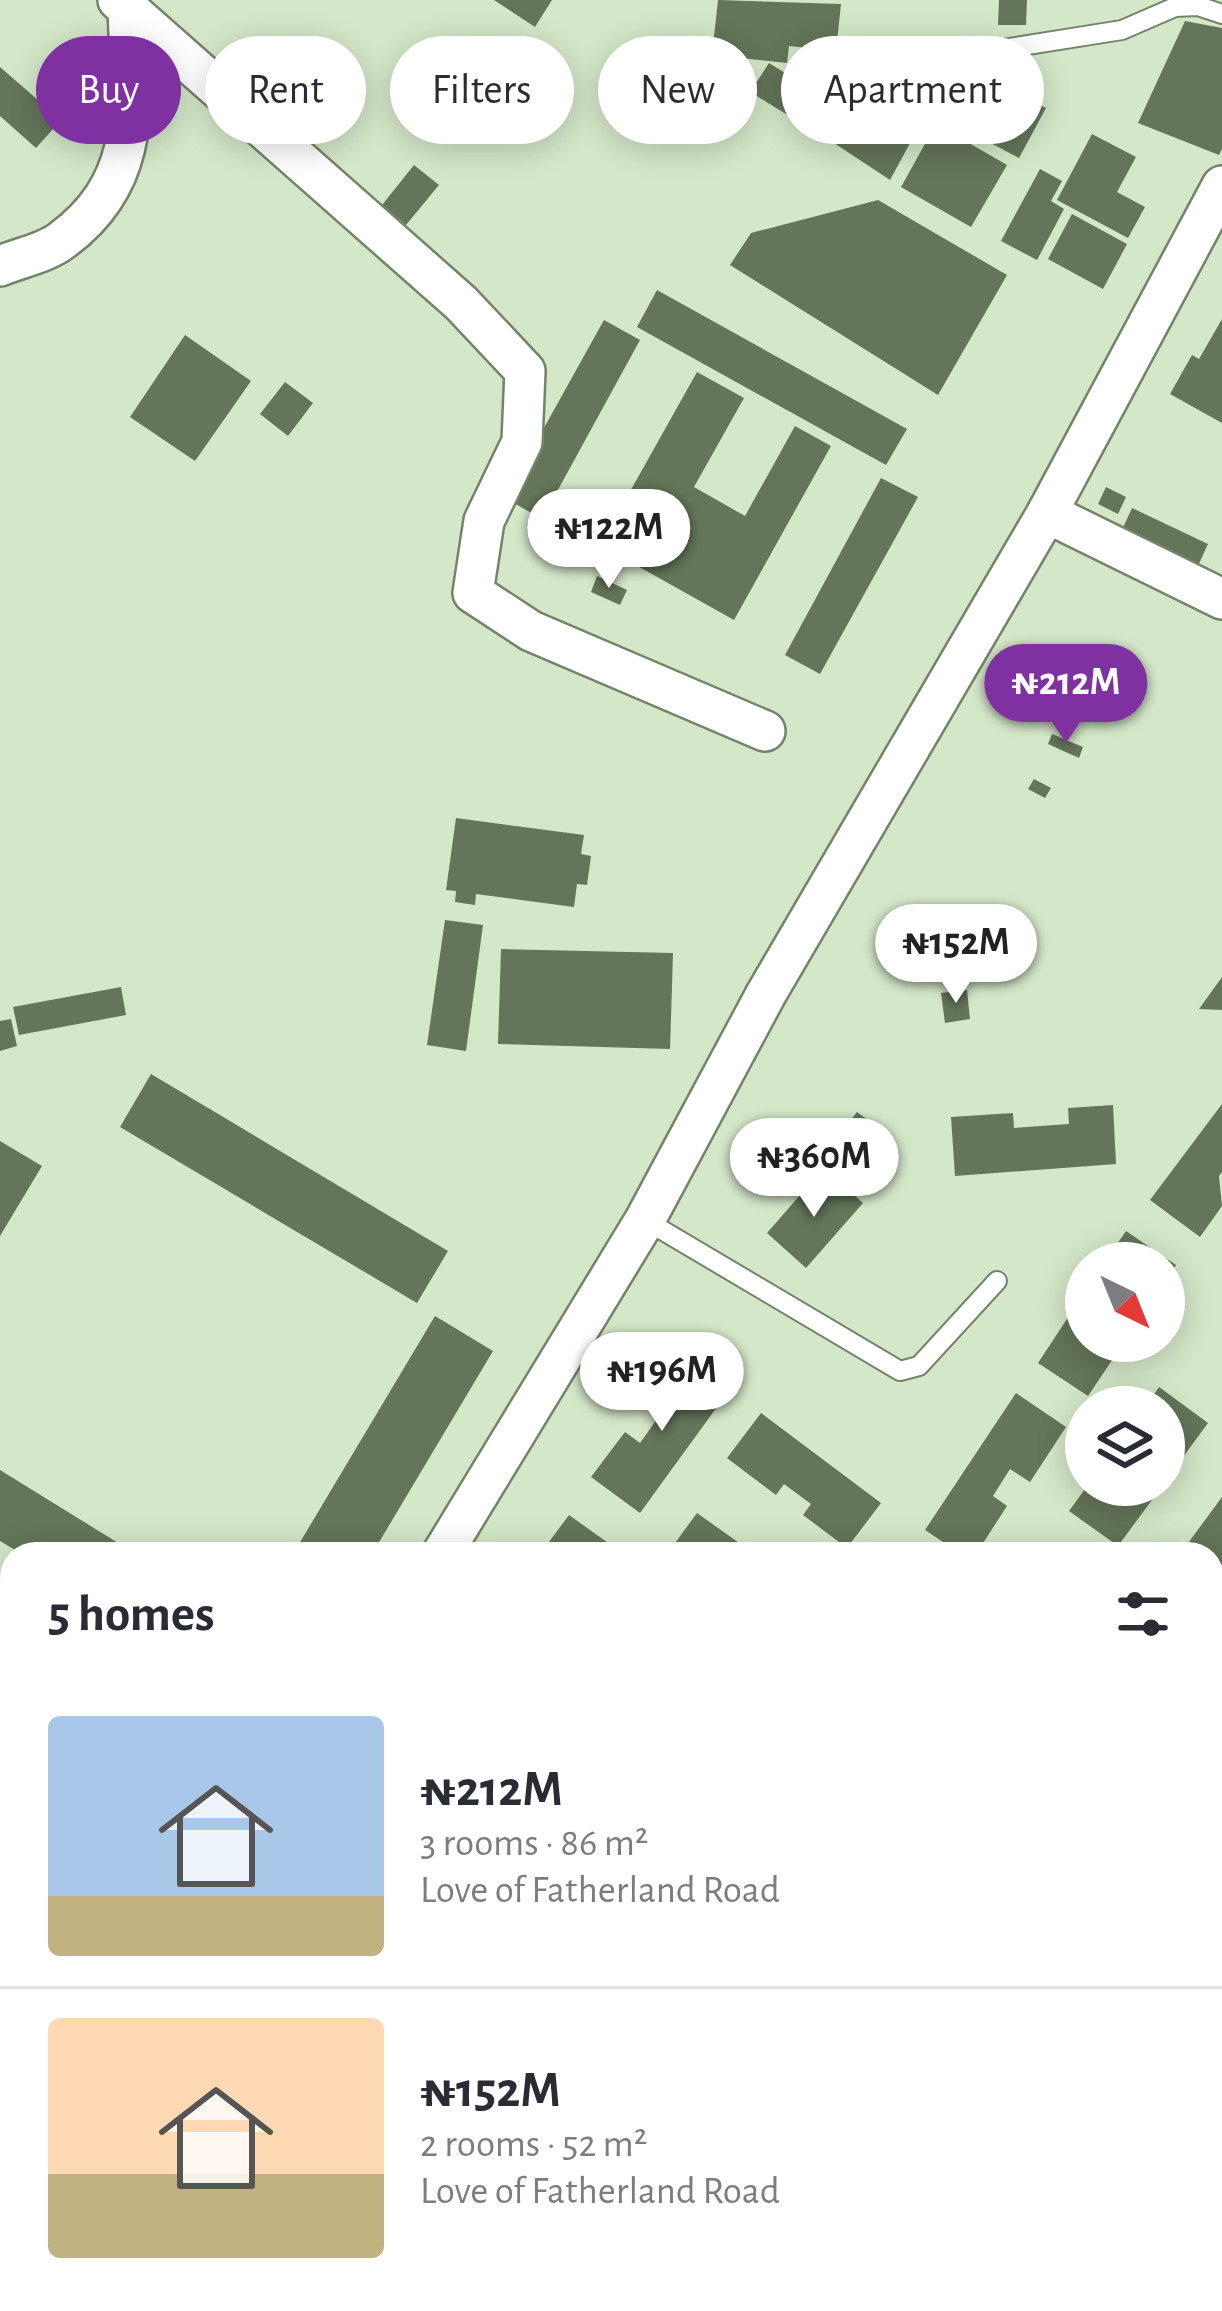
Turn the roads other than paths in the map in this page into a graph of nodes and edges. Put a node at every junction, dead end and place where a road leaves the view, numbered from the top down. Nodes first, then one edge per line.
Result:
1 (123, 4) edge
2 (1222, 14) edge
3 (1044, 42) edge
4 (1222, 186) edge
5 (0, 266) edge
6 (1047, 513) junction
7 (1222, 599) edge
8 (765, 731) dead end
9 (645, 1220) junction
10 (997, 1281) dead end
11 (449, 1542) edge

1 - 5 street
1 - 8 street
2 - 3 lane
4 - 6 street
6 - 7 street
6 - 9 street
9 - 10 lane
9 - 11 street

